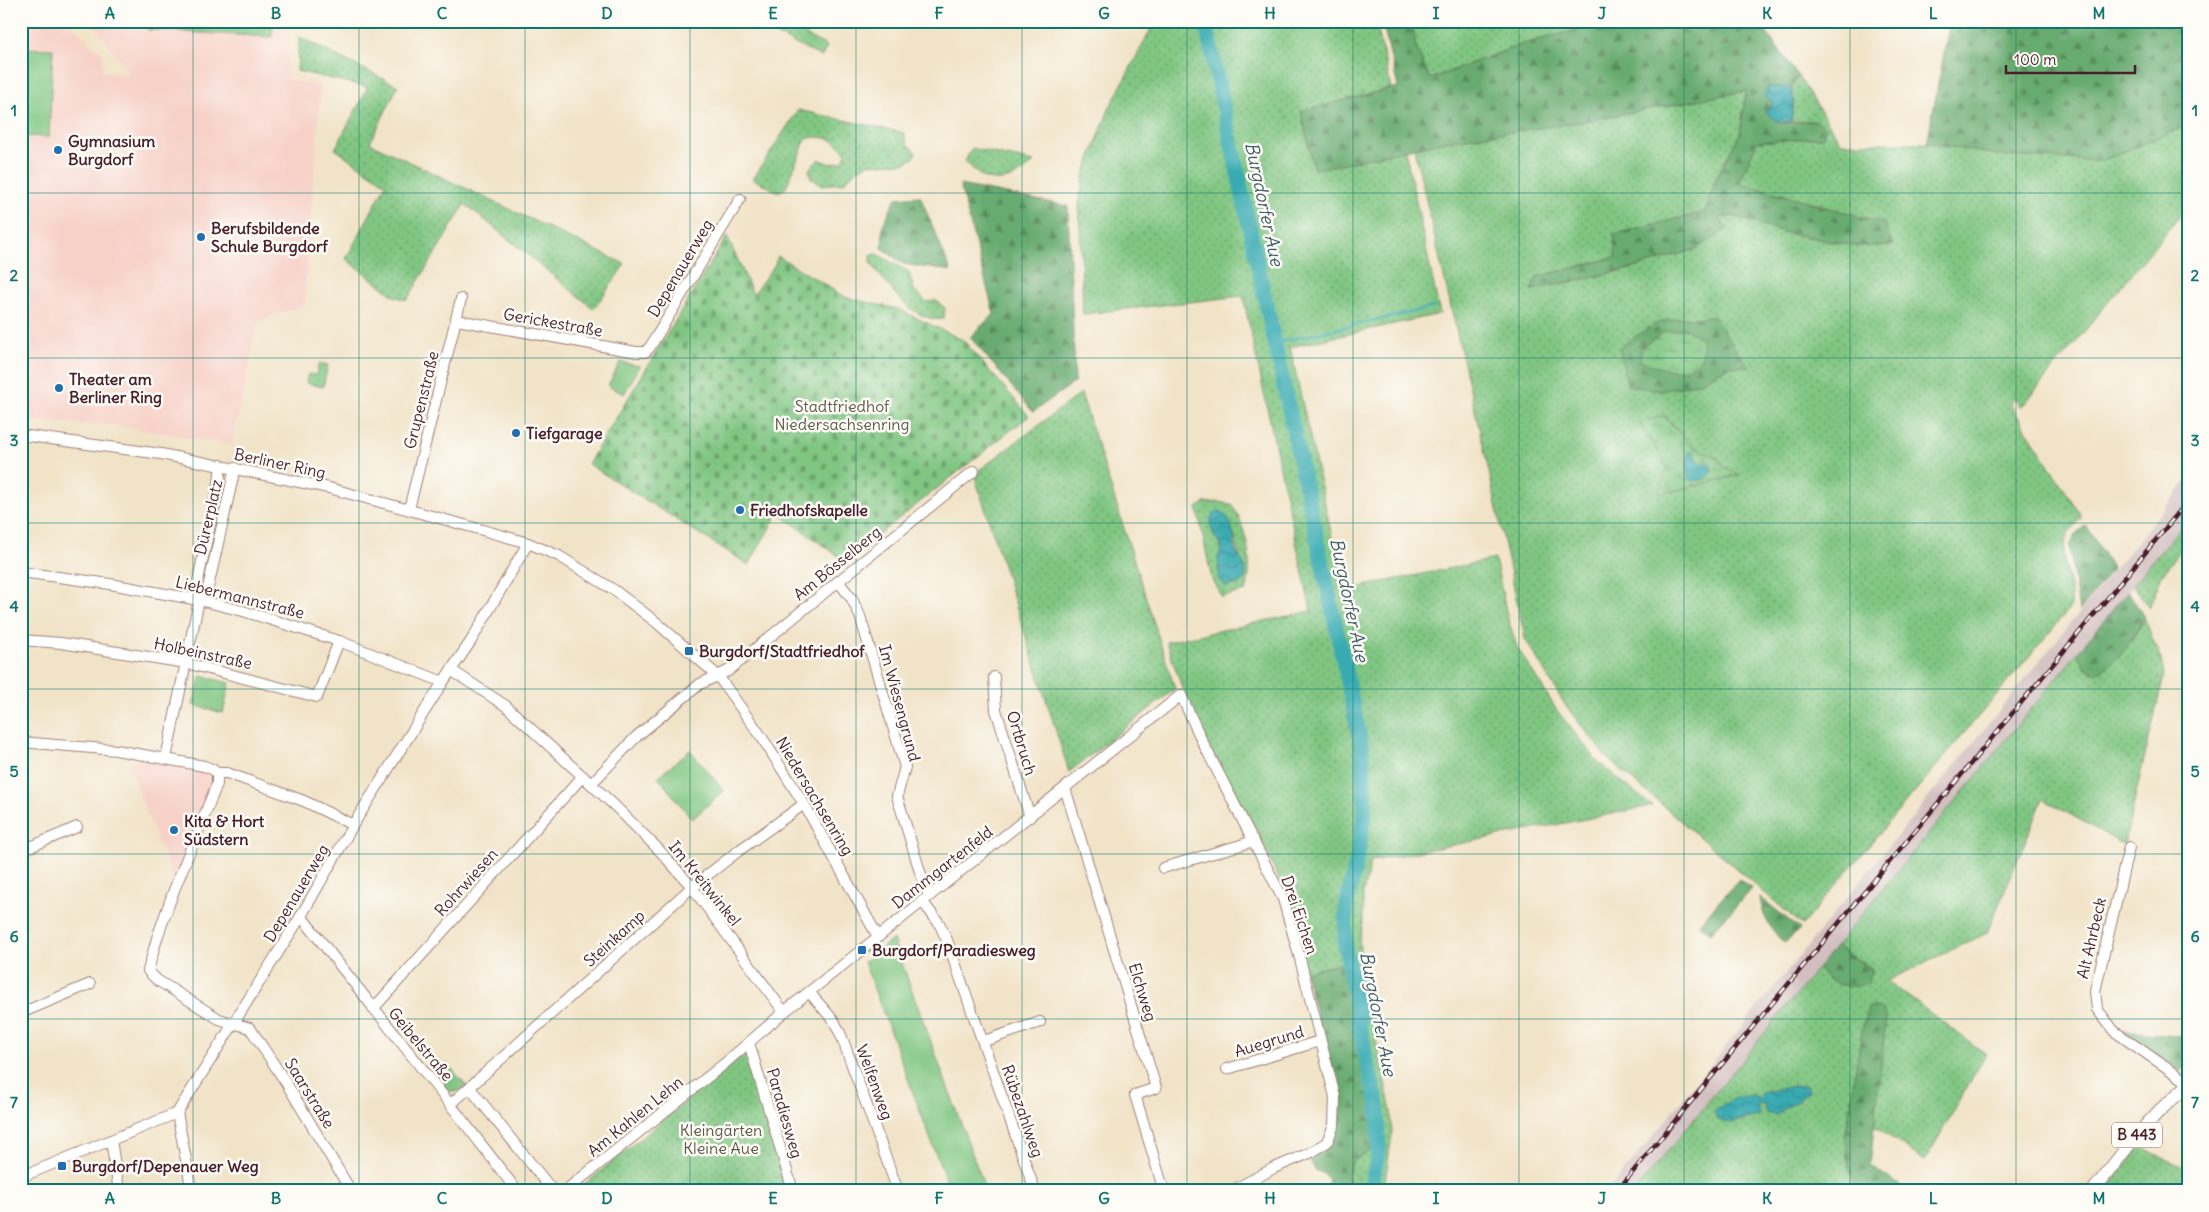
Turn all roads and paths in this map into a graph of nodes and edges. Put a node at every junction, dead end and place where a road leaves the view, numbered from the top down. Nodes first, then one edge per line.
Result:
1 (740, 199) dead end
2 (461, 299) dead end
3 (456, 320) junction
4 (645, 352) joint
5 (21, 435) edge
6 (221, 466) junction
7 (235, 468) junction
8 (974, 471) dead end
9 (408, 509) junction
10 (528, 543) junction
11 (21, 572) edge
12 (838, 581) junction
13 (199, 600) junction
14 (21, 640) edge
15 (339, 641) junction
16 (186, 663) junction
17 (452, 670) junction
18 (718, 676) junction
19 (994, 677) dead end
20 (443, 682) junction
21 (1181, 695) joint
22 (21, 742) edge
23 (166, 758) junction
24 (217, 774) junction
25 (582, 776) junction
26 (591, 784) junction
27 (1066, 788) junction
28 (804, 804) junction
29 (1030, 817) junction
30 (353, 826) junction
31 (77, 827) dead end
32 (1254, 841) junction
33 (2129, 847) dead end
34 (21, 851) edge
35 (1163, 868) dead end
36 (692, 887) junction
37 (926, 898) junction
38 (301, 916) junction
39 (878, 937) junction
40 (90, 984) dead end
41 (809, 992) junction
42 (373, 1009) junction
43 (784, 1012) junction
44 (21, 1013) edge
45 (1040, 1022) dead end
46 (233, 1023) junction
47 (984, 1041) junction
48 (1320, 1041) junction
49 (749, 1043) junction
50 (724, 1064) joint
51 (1227, 1069) dead end
52 (2188, 1085) edge
53 (470, 1088) junction
54 (452, 1104) junction
55 (177, 1113) junction
56 (112, 1140) junction
57 (21, 1177) edge
58 (120, 1191) edge
59 (192, 1191) edge
60 (350, 1191) edge
61 (518, 1191) edge
62 (553, 1191) edge
63 (565, 1191) edge
64 (793, 1191) edge
65 (898, 1191) edge
66 (1035, 1191) edge
67 (1164, 1191) edge
68 (1232, 1191) edge
69 (2094, 1191) edge

1 - 4 street, Depenauerweg
2 - 3 street, Grupenstraße
3 - 4 street, Gerickestraße
3 - 9 street, Grupenstraße
5 - 6 street, Berliner Ring
6 - 7 street, Berliner Ring
6 - 13 street, Dürerplatz
7 - 9 street, Berliner Ring
7 - 13 street, Dürerplatz
8 - 12 street, Am Bösselberg
9 - 10 street, Berliner Ring
10 - 17 street, Depenauerweg
10 - 18 street, Niedersachsenring
11 - 13 street, Liebermannstraße
12 - 18 street, Am Bösselberg
12 - 37 street, Im Wiesengrund
13 - 15 street, Liebermannstraße
13 - 16 street
14 - 16 street, Holbeinstraße
15 - 16 street, Holbeinstraße
15 - 20 street, Liebermannstraße
16 - 23 street
17 - 20 street, Depenauerweg
17 - 25 street, Im Kreitwinkel
18 - 26 street
18 - 28 street, Niedersachsenring
19 - 29 street, Ortbruch
20 - 30 street, Depenauerweg
21 - 27 street, Dammgartenfeld
21 - 32 street, Drei Eichen
22 - 23 street
23 - 24 street
24 - 30 street
24 - 46 street, Saarstraße
25 - 26 street, Im Kreitwinkel
25 - 42 street, Rohrwiesen
26 - 36 street, Im Kreitwinkel
27 - 29 street, Dammgartenfeld
27 - 67 street, Elchweg
28 - 36 street, Steinkamp
28 - 39 street, Niedersachsenring
29 - 37 street, Dammgartenfeld
30 - 38 street, Depenauerweg
31 - 34 street
32 - 35 street
32 - 48 street, Drei Eichen
33 - 52 street, Alt Ahrbeck
36 - 43 street, Im Kreitwinkel
36 - 53 street, Steinkamp
37 - 39 street, Dammgartenfeld
37 - 47 street, Rübezahlweg
38 - 42 street, Geibelstraße
38 - 46 street, Depenauerweg
39 - 41 street, Dammgartenfeld
40 - 44 street
41 - 43 street, Dammgartenfeld
41 - 65 street, Welfenweg
42 - 54 street, Geibelstraße
43 - 49 street, Dammgartenfeld
45 - 47 street
46 - 55 street, Depenauerweg
46 - 60 street, Saarstraße
47 - 66 street, Rübezahlweg
48 - 51 street, Auegrund
48 - 68 street, Drei Eichen
49 - 50 street, Dammgartenfeld
49 - 64 street, Paradiesweg
50 - 63 street, Am Kahlen Lehn
52 - 69 main road, Alt Ahrbeck / B 443
53 - 54 street, Steinkamp
53 - 62 street, Geibelstraße
54 - 61 street, Geibelstraße
55 - 56 street
55 - 59 street
56 - 57 street
56 - 58 street

